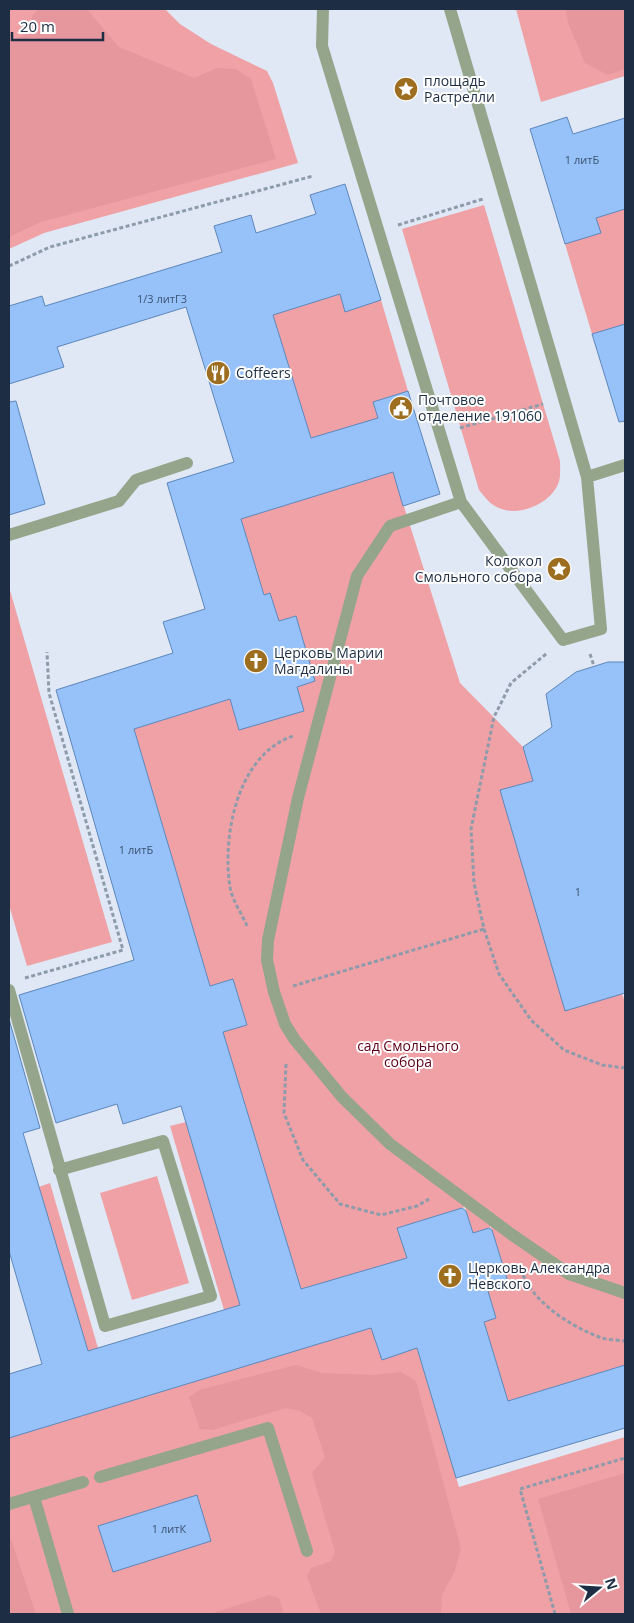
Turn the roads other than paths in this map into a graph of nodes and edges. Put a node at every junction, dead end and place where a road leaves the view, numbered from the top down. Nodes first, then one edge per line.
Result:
1 (323, 9) edge
2 (450, 9) edge
3 (186, 463) dead end
4 (625, 465) edge
5 (587, 477) junction
6 (461, 502) junction
7 (9, 535) edge
8 (9, 990) edge
9 (60, 1170) junction
10 (625, 1293) edge
11 (100, 1477) dead end
12 (83, 1482) dead end
13 (34, 1497) junction
14 (9, 1504) edge
15 (307, 1551) dead end
16 (68, 1614) edge

1 - 6 lane
2 - 5 lane
3 - 7 lane
4 - 5 lane
5 - 6 lane
6 - 10 lane
8 - 9 lane
9 - 9 lane
11 - 15 lane
12 - 13 lane
13 - 14 lane
13 - 16 lane

